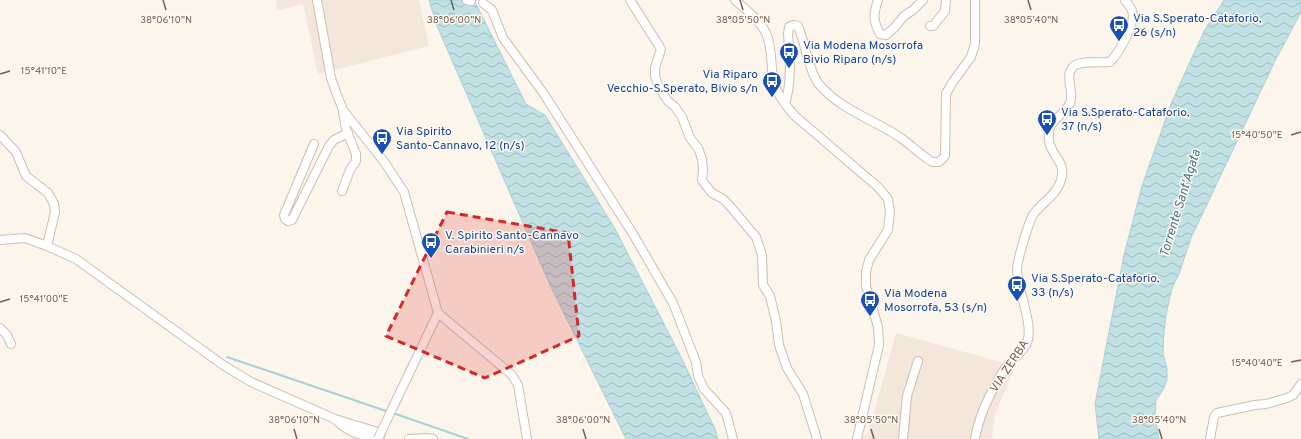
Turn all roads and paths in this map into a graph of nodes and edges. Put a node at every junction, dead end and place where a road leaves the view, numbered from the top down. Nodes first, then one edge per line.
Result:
1 (317, 0) edge
2 (467, 0) edge
3 (471, 0) edge
4 (630, 0) edge
5 (735, 0) edge
6 (878, 0) edge
7 (923, 0) edge
8 (946, 0) edge
9 (975, 0) edge
10 (1125, 0) edge
11 (483, 3) dead end
12 (930, 26) dead end
13 (785, 104) junction
14 (343, 110) junction
15 (348, 133) junction
16 (0, 134) edge
17 (314, 144) dead end
18 (342, 191) dead end
19 (0, 240) edge
20 (47, 246) junction
21 (438, 313) junction
22 (0, 328) edge
23 (11, 344) dead end
24 (918, 361) dead end
25 (1301, 384) edge
26 (380, 437) edge
27 (409, 439) edge
28 (433, 439) edge
29 (528, 439) edge
30 (733, 439) edge
31 (817, 439) edge
32 (857, 439) edge
33 (904, 439) edge
34 (975, 439) edge
35 (1210, 439) edge

1 - 14 street
2 - 3 street
4 - 31 street
5 - 13 street
6 - 7 street
8 - 12 street
9 - 13 street
10 - 34 street, VIA ZERBA
11 - 30 street
13 - 32 street
14 - 15 street
14 - 21 street
15 - 17 street
15 - 18 street
16 - 20 street
19 - 20 street
20 - 26 street
21 - 26 street, bridge
21 - 29 street
22 - 23 street
24 - 33 street
25 - 35 street
27 - 28 street

